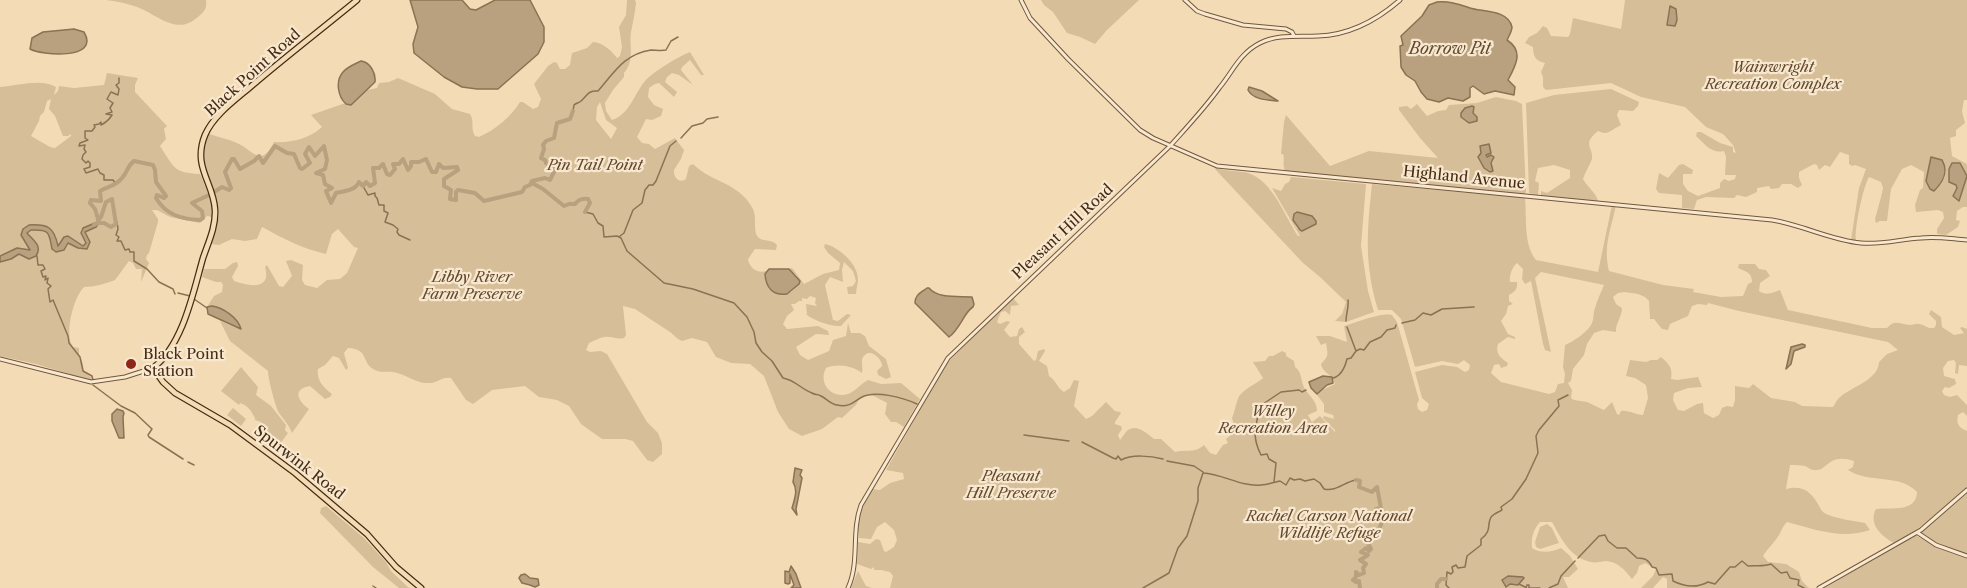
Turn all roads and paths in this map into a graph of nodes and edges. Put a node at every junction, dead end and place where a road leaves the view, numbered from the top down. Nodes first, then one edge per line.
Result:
1 (357, 0) edge
2 (1021, 0) edge
3 (1185, 0) edge
4 (1400, 0) edge
5 (1280, 28) junction
6 (1287, 36) junction
7 (1294, 36) junction
8 (1170, 146) junction
9 (1967, 240) edge
10 (0, 359) edge
11 (153, 368) junction
12 (1967, 490) edge
13 (1917, 532) junction
14 (1967, 556) edge
15 (421, 588) edge
16 (848, 588) edge
17 (1819, 588) edge

1 - 11 main road, Black Point Road
2 - 8 street, Highland Avenue
3 - 5 street
4 - 7 street, Pleasant Hill Road
5 - 6 street
5 - 7 street
6 - 7 street, Pleasant Hill Road
6 - 8 street, Pleasant Hill Road
8 - 9 street, Highland Avenue
8 - 16 street, Pleasant Hill Road
10 - 11 street
11 - 15 main road, Spurwink Road
12 - 13 street
13 - 14 street
13 - 17 street

